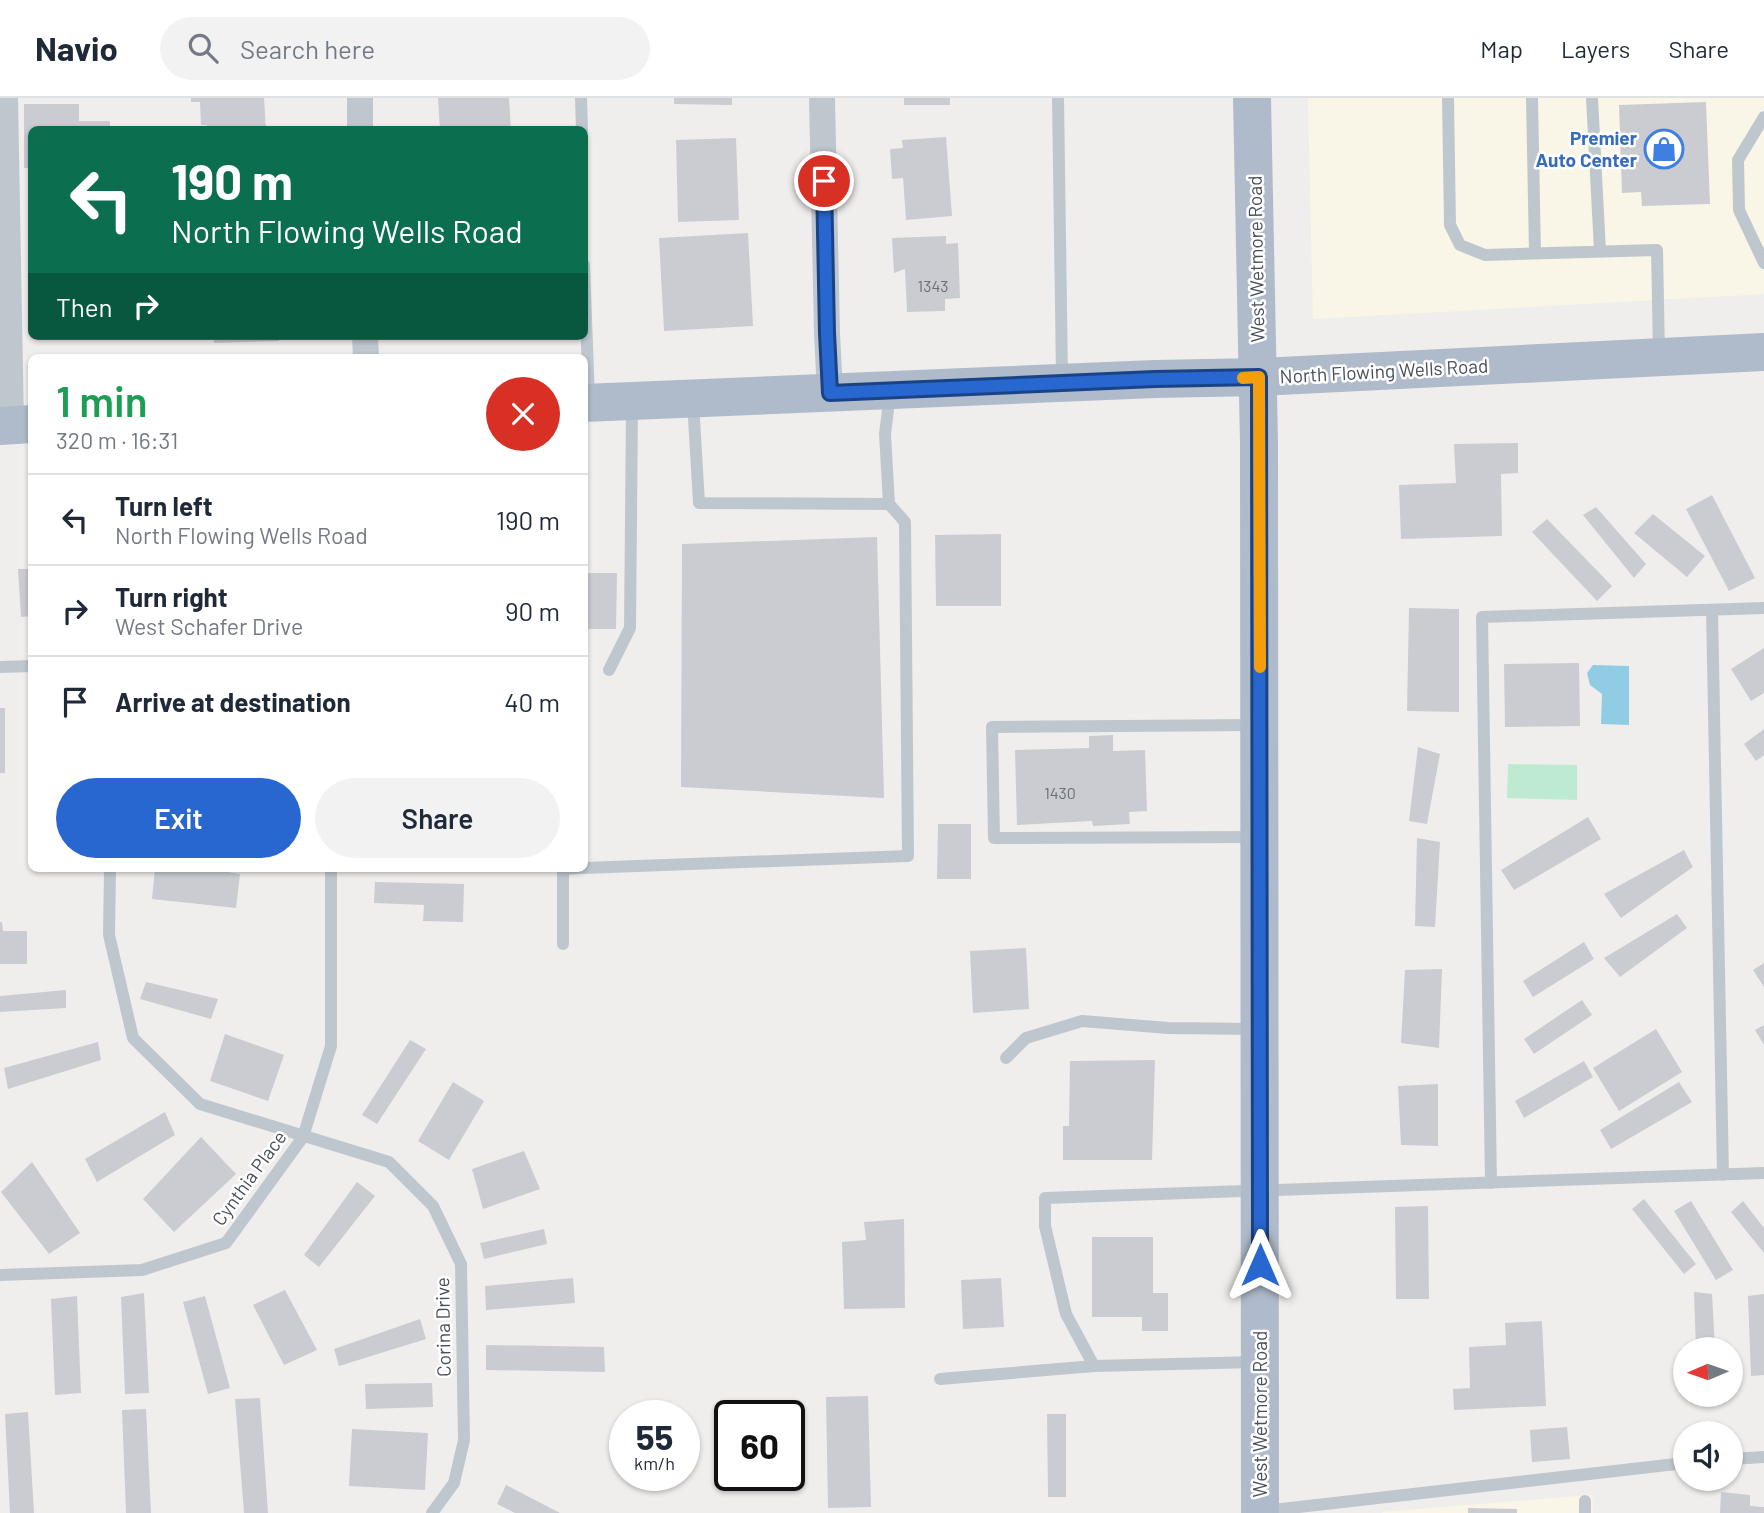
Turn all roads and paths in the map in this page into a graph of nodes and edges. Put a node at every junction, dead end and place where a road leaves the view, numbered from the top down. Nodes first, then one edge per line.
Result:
1 (5, 98) edge
2 (360, 98) edge
3 (581, 98) edge
4 (822, 98) edge
5 (1058, 98) edge
6 (1252, 98) edge
7 (1448, 98) edge
8 (1532, 98) edge
9 (1592, 98) edge
10 (1764, 117) edge
11 (360, 126) edge
12 (582, 126) edge
13 (3, 147) edge
14 (1600, 251) junction
15 (1535, 253) junction
16 (1764, 263) edge
17 (1764, 352) edge
18 (1660, 358) junction
19 (1259, 377) junction
20 (1062, 383) junction
21 (890, 390) junction
22 (830, 393) junction
23 (693, 398) junction
24 (632, 400) junction
25 (588, 403) edge
26 (14, 425) edge
27 (889, 504) junction
28 (1764, 608) edge
29 (1712, 610) junction
30 (28, 666) edge
31 (0, 667) edge
32 (608, 670) dead end
33 (1260, 725) junction
34 (1259, 837) junction
35 (588, 868) edge
36 (110, 872) edge
37 (331, 872) edge
38 (563, 872) edge
39 (563, 944) dead end
40 (1260, 1029) junction
41 (1006, 1058) dead end
42 (303, 1137) junction
43 (1764, 1173) edge
44 (1723, 1175) junction
45 (1491, 1183) junction
46 (1260, 1192) junction
47 (0, 1275) edge
48 (1260, 1362) junction
49 (1094, 1366) junction
50 (940, 1379) dead end
51 (1764, 1457) edge
52 (1743, 1458) edge
53 (1673, 1464) edge
54 (1260, 1512) edge
55 (432, 1513) edge

1 - 13 street
2 - 11 street
3 - 12 lane
4 - 22 street
5 - 20 lane
6 - 19 main road, West Wetmore Road
7 - 15 lane
8 - 15 lane
9 - 14 lane
10 - 16 lane
13 - 26 street
14 - 15 lane
14 - 18 lane
17 - 18 main road, North Flowing Wells Road
18 - 19 main road, North Flowing Wells Road
19 - 20 main road, North Flowing Wells Road
19 - 33 main road, West Wetmore Road
20 - 21 main road, North Flowing Wells Road
21 - 22 main road, North Flowing Wells Road
21 - 27 lane
22 - 23 main road, North Flowing Wells Road
23 - 24 main road, North Flowing Wells Road
23 - 27 lane
24 - 25 main road, North Flowing Wells Road
24 - 32 lane
27 - 35 lane
28 - 29 lane
29 - 44 lane
29 - 45 lane
30 - 31 lane
33 - 34 main road, West Wetmore Road
33 - 34 lane
34 - 40 main road, West Wetmore Road
36 - 42 lane, Corina Drive
37 - 42 lane, Cynthia Place
38 - 39 lane
40 - 41 lane
40 - 46 main road, West Wetmore Road
42 - 47 lane, Cynthia Place
42 - 55 lane, Corina Drive
43 - 44 lane
44 - 45 lane
45 - 46 lane
46 - 48 main road, West Wetmore Road
46 - 49 lane
48 - 49 lane
48 - 54 main road, West Wetmore Road
49 - 50 lane
51 - 52 lane
53 - 54 lane

